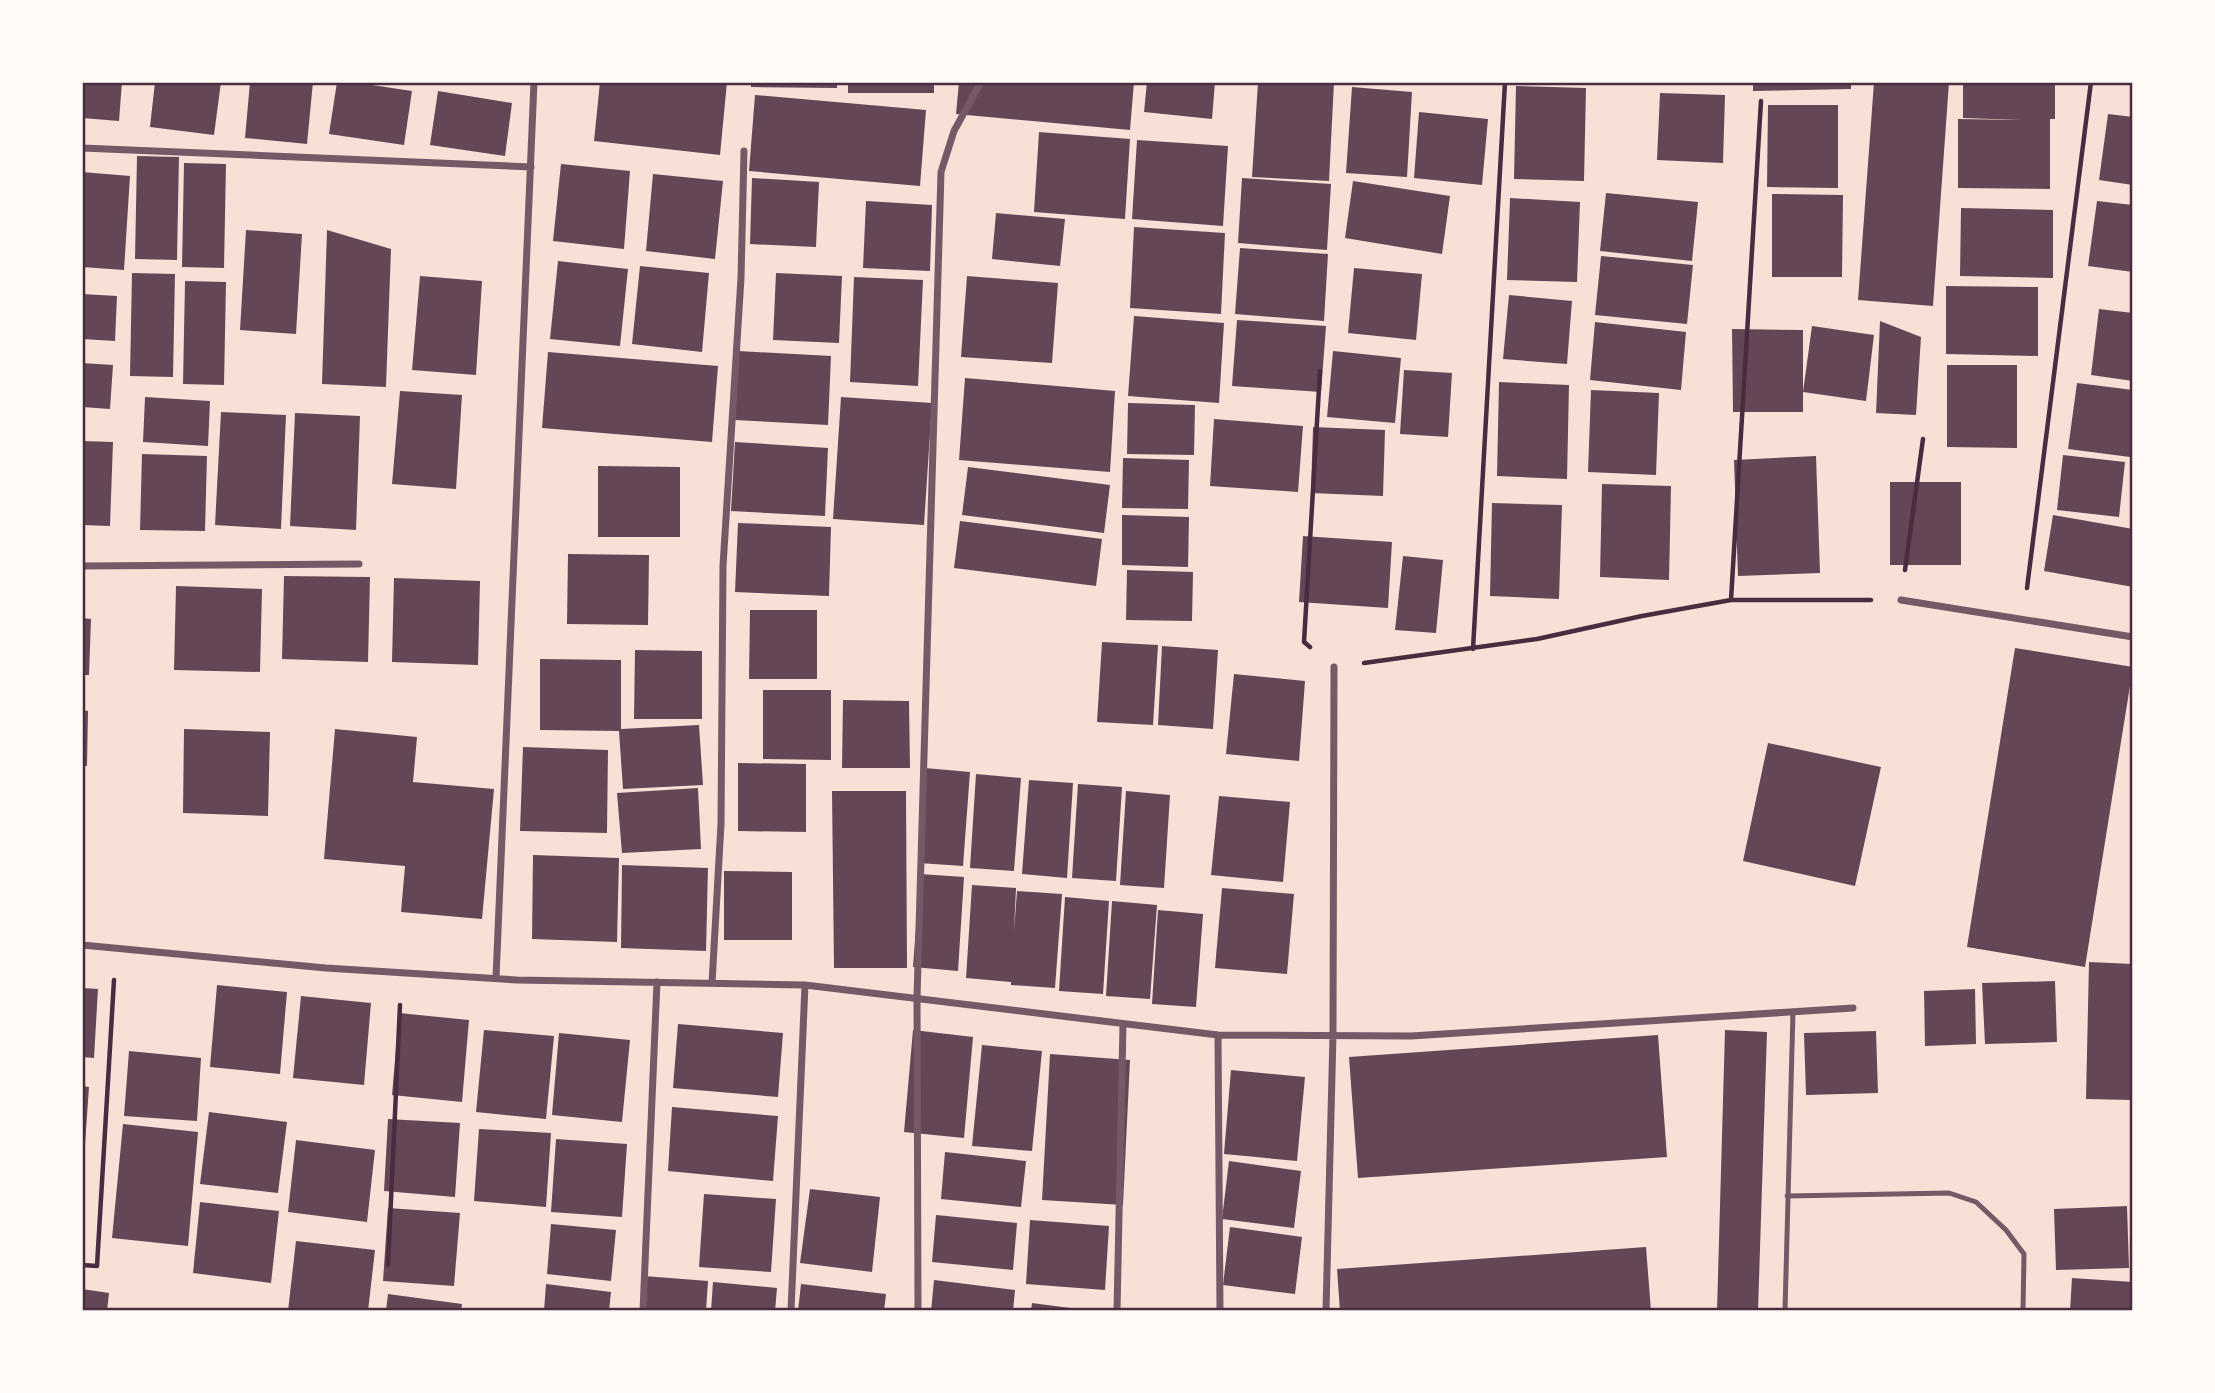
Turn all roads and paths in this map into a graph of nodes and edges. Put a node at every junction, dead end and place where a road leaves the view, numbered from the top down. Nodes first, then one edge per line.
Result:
1 (534, 82) edge
2 (981, 82) edge
3 (1505, 82) edge
4 (2091, 82) edge
5 (1761, 101) dead end
6 (82, 148) edge
7 (744, 151) dead end
8 (531, 167) junction
9 (1320, 371) dead end
10 (1923, 439) dead end
11 (359, 564) dead end
12 (82, 566) edge
13 (1731, 600) junction
14 (1901, 600) junction
15 (2023, 620) junction
16 (2133, 637) edge
17 (1473, 649) junction
18 (1334, 667) junction
19 (82, 945) edge
20 (116, 948) junction
21 (402, 972) junction
22 (496, 978) junction
23 (657, 982) junction
24 (712, 983) junction
25 (805, 985) junction
26 (917, 997) junction
27 (1853, 1008) dead end
28 (1793, 1011) junction
29 (1123, 1024) junction
30 (1218, 1035) junction
31 (1333, 1035) junction
32 (1787, 1196) junction
33 (82, 1265) edge
34 (388, 1265) dead end
35 (643, 1311) edge
36 (791, 1311) edge
37 (918, 1311) edge
38 (1117, 1311) edge
39 (1220, 1311) edge
40 (1326, 1311) edge
41 (1786, 1311) edge
42 (2023, 1311) edge

1 - 8 street
2 - 26 street
3 - 17 path
4 - 15 path
5 - 13 path
6 - 8 street
7 - 24 street
8 - 22 street
9 - 18 path
10 - 14 path
11 - 12 street
13 - 14 path
13 - 17 path
14 - 15 street
15 - 16 street
17 - 18 path
18 - 31 street
19 - 20 street
20 - 21 street
20 - 33 path
21 - 22 street
21 - 34 path
22 - 23 street
23 - 24 street
23 - 35 street
24 - 25 street
25 - 26 street
25 - 36 street
26 - 29 street
26 - 37 street
27 - 28 street
28 - 31 street
28 - 32 lane
29 - 30 street
29 - 38 street
30 - 31 street
30 - 39 street
31 - 40 street
32 - 41 lane
32 - 42 lane

